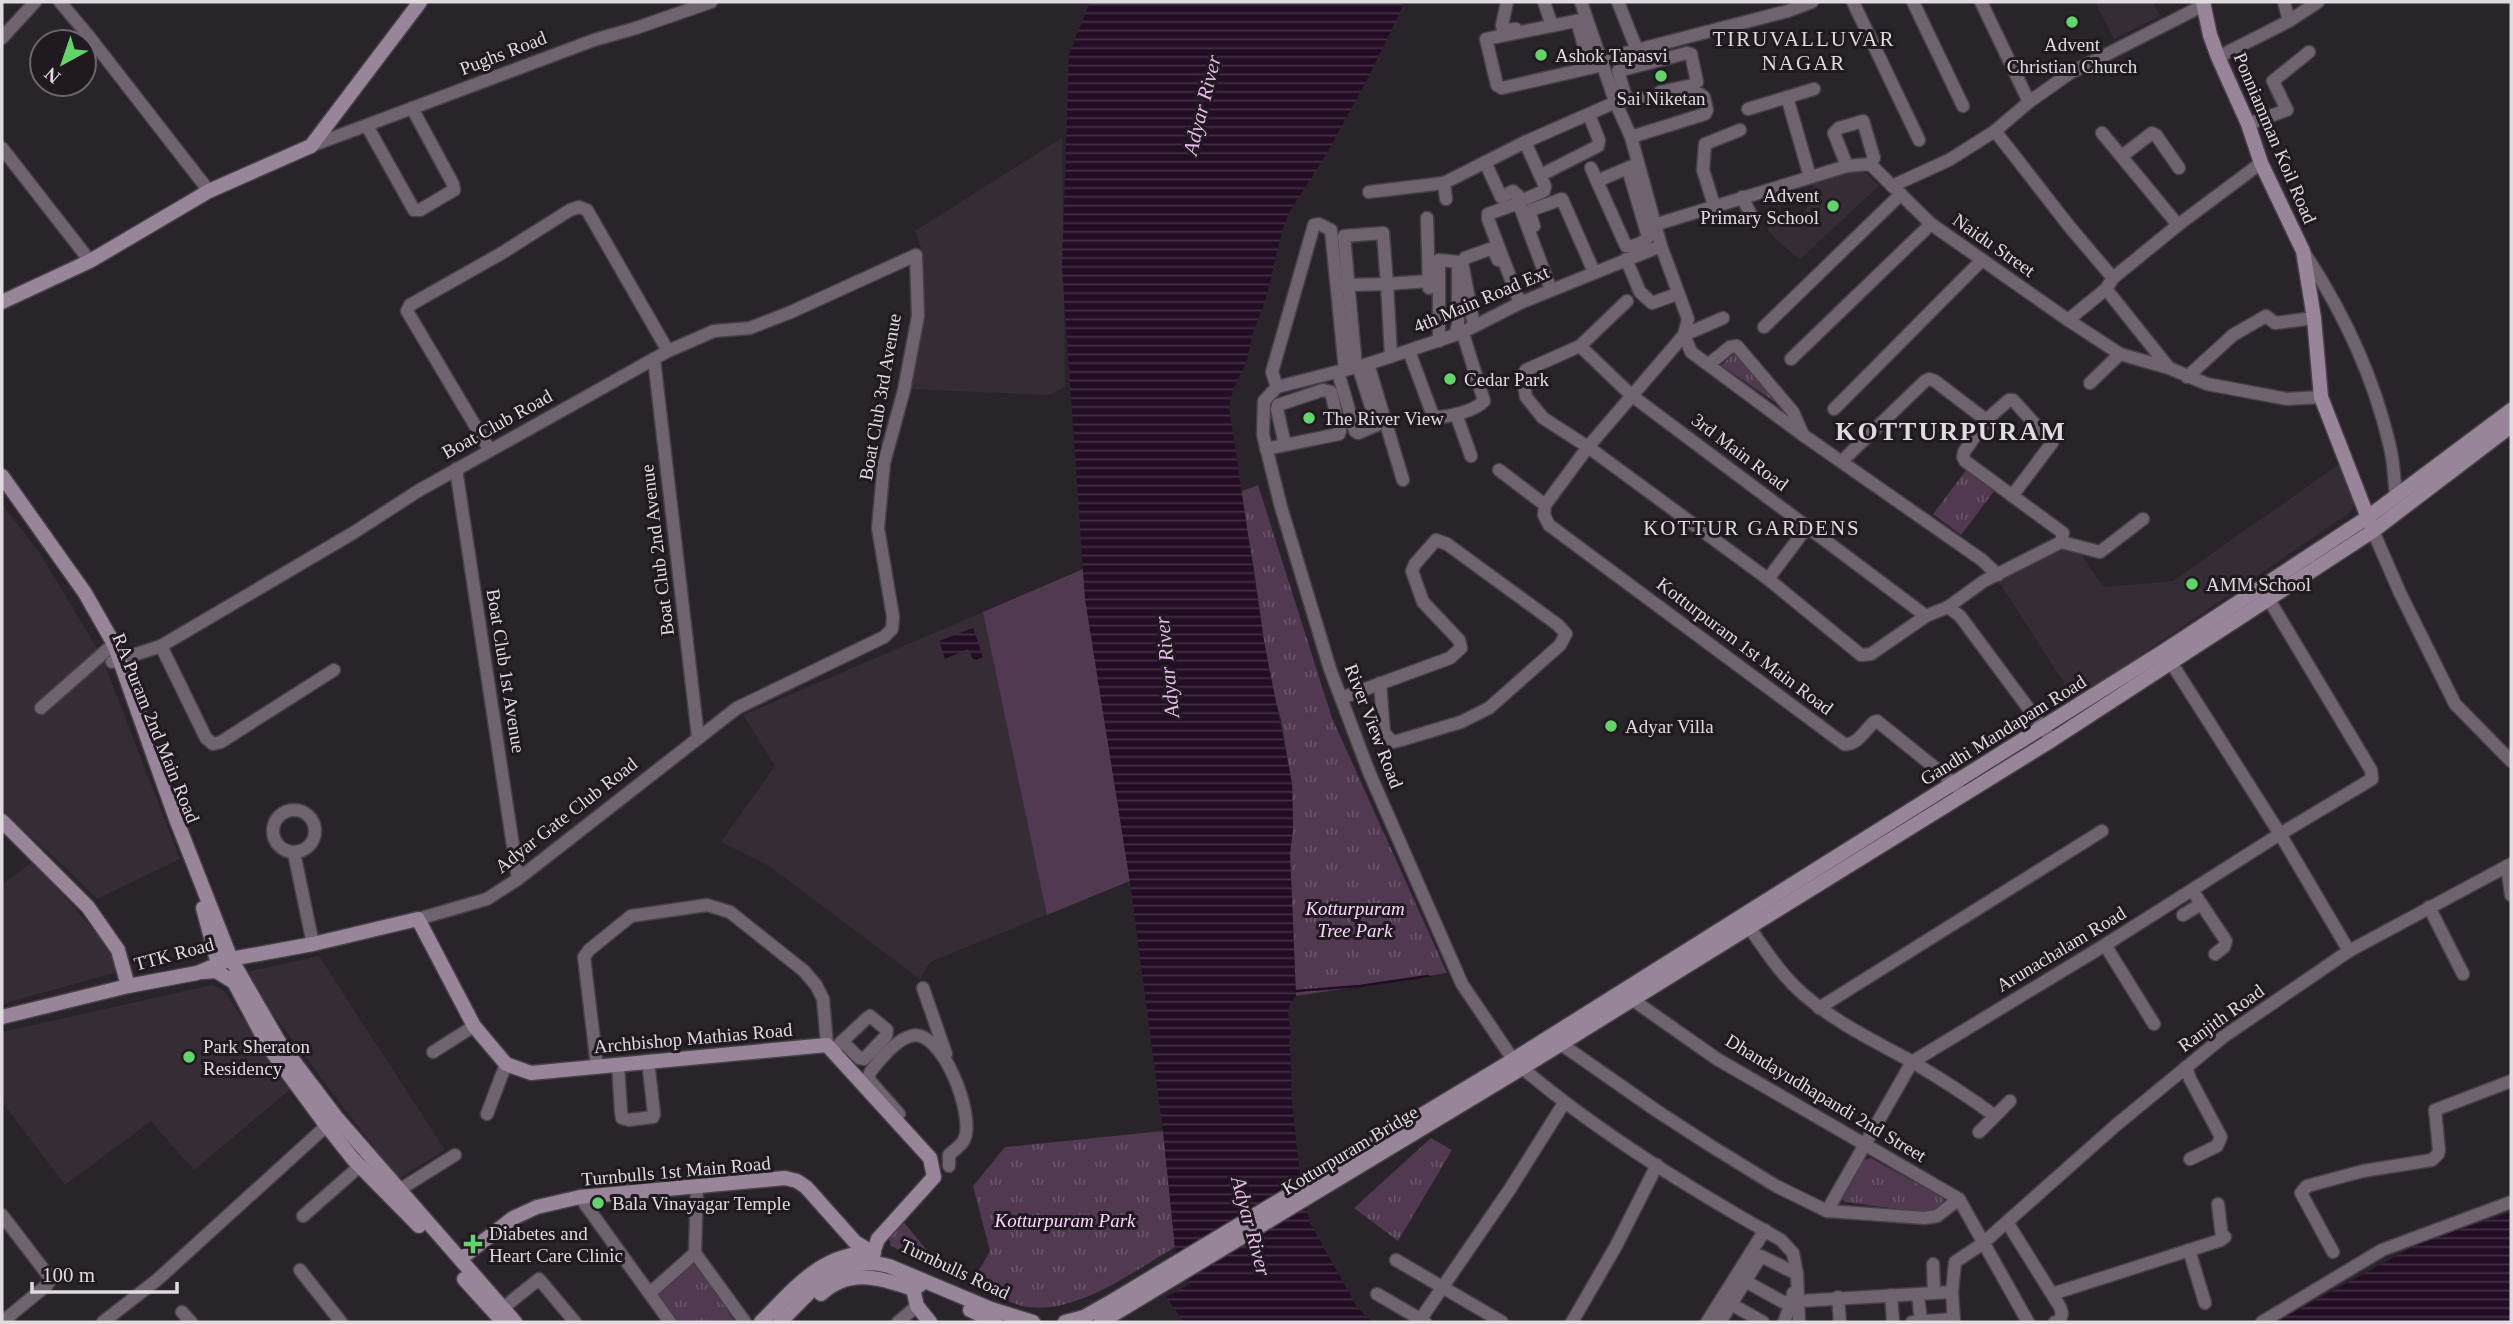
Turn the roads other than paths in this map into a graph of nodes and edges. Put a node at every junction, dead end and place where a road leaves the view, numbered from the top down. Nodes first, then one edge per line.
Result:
1 (35, 2) edge
2 (60, 2) edge
3 (419, 2) edge
4 (711, 2) edge
5 (1507, 2) edge
6 (1544, 2) edge
7 (1618, 2) edge
8 (1812, 2) edge
9 (1853, 2) edge
10 (1913, 2) edge
11 (1981, 2) edge
12 (2284, 2) edge
13 (2318, 2) edge
14 (2204, 4) edge
15 (1582, 13) edge
16 (1550, 20) junction
17 (2289, 21) junction
18 (5, 28) edge
19 (1637, 50) junction
20 (2309, 52) dead end
21 (2218, 57) junction
22 (1603, 64) junction
23 (1590, 68) junction
24 (1618, 71) junction
25 (1814, 89) dead end
26 (1787, 97) junction
27 (1619, 100) junction
28 (2029, 102) junction
29 (1963, 106) dead end
30 (412, 108) junction
31 (1748, 108) dead end
32 (1589, 116) junction
33 (2248, 124) junction
34 (366, 126) junction
35 (1740, 130) dead end
36 (1995, 131) junction
37 (2102, 133) dead end
38 (1631, 137) junction
39 (1919, 140) dead end
40 (1525, 142) junction
41 (311, 146) junction
42 (5, 156) edge
43 (2122, 156) junction
44 (1485, 162) junction
45 (2261, 163) junction
46 (1870, 164) junction
47 (1847, 166) junction
48 (1632, 167) junction
49 (2179, 167) dead end
50 (1591, 168) dead end
51 (1539, 173) junction
52 (1810, 177) junction
53 (1597, 181) junction
54 (1444, 183) junction
55 (1897, 190) junction
56 (209, 191) junction
57 (1369, 192) dead end
58 (1742, 197) junction
59 (1446, 199) dead end
60 (1714, 205) junction
61 (1752, 217) dead end
62 (1427, 218) dead end
63 (1931, 224) junction
64 (1654, 225) junction
65 (2178, 225) junction
66 (1661, 246) junction
67 (2303, 251) junction
68 (916, 254) joint
69 (1626, 259) junction
70 (1982, 260) junction
71 (90, 261) junction
72 (1594, 272) junction
73 (1429, 281) junction
74 (2110, 283) junction
75 (1387, 284) junction
76 (1347, 285) junction
77 (1554, 289) junction
78 (1677, 294) junction
79 (1627, 301) dead end
80 (2, 302) edge
81 (1518, 304) junction
82 (1723, 318) dead end
83 (2314, 318) junction
84 (2068, 320) junction
85 (1475, 326) junction
86 (1764, 327) dead end
87 (1458, 334) junction
88 (1684, 335) junction
89 (1435, 342) junction
90 (1580, 346) junction
91 (668, 351) junction
92 (1409, 351) junction
93 (2120, 354) junction
94 (1391, 356) junction
95 (654, 359) junction
96 (1791, 359) dead end
97 (1709, 364) junction
98 (1353, 368) junction
99 (2169, 368) junction
100 (2187, 377) junction
101 (2090, 383) dead end
102 (1275, 388) junction
103 (1631, 395) junction
104 (2321, 397) junction
105 (1834, 409) dead end
106 (2511, 410) edge
107 (1456, 414) junction
108 (1986, 420) junction
109 (2511, 426) edge
110 (1803, 435) junction
111 (1286, 445) junction
112 (1588, 447) junction
113 (489, 449) junction
114 (1266, 449) junction
115 (1471, 456) dead end
116 (1842, 461) junction
117 (456, 469) junction
118 (1499, 470) dead end
119 (2, 476) edge
120 (1403, 480) dead end
121 (2, 487) edge
122 (2012, 496) junction
123 (2396, 497) junction
124 (1545, 505) junction
125 (2143, 519) dead end
126 (2370, 524) junction
127 (1807, 527) junction
128 (2061, 542) junction
129 (1998, 575) junction
130 (1768, 579) junction
131 (2268, 598) junction
132 (1948, 607) junction
133 (1926, 616) junction
134 (892, 629) joint
135 (161, 646) junction
136 (113, 657) junction
137 (2168, 657) junction
138 (334, 670) dead end
139 (1380, 684) junction
140 (1341, 698) junction
141 (41, 708) dead end
142 (2048, 734) junction
143 (698, 737) junction
144 (2511, 761) edge
145 (1957, 789) junction
146 (2, 821) edge
147 (2102, 831) dead end
148 (2280, 834) junction
149 (295, 853) dead end
150 (2509, 865) edge
151 (518, 879) junction
152 (2192, 890) junction
153 (2511, 895) edge
154 (2201, 904) junction
155 (2429, 908) junction
156 (2183, 915) dead end
157 (418, 919) junction
158 (1749, 926) junction
159 (313, 944) junction
160 (2105, 945) junction
161 (2350, 951) junction
162 (2215, 954) dead end
163 (224, 962) junction
164 (197, 973) junction
165 (2463, 974) dead end
166 (128, 986) junction
167 (923, 988) dead end
168 (1633, 1000) junction
169 (1819, 1008) junction
170 (2, 1017) edge
171 (2154, 1024) dead end
172 (474, 1026) junction
173 (889, 1044) dead end
174 (1562, 1044) junction
175 (834, 1046) junction
176 (433, 1052) dead end
177 (648, 1061) junction
178 (1912, 1062) junction
179 (506, 1064) junction
180 (618, 1064) junction
181 (597, 1066) junction
182 (1512, 1067) junction
183 (2186, 1067) junction
184 (863, 1080) junction
185 (2511, 1081) edge
186 (2010, 1101) dead end
187 (1564, 1103) junction
188 (486, 1114) dead end
189 (1995, 1116) junction
190 (331, 1121) junction
191 (1979, 1132) dead end
192 (1863, 1144) junction
193 (456, 1155) dead end
194 (2190, 1159) dead end
195 (948, 1162) junction
196 (1657, 1164) junction
197 (360, 1166) junction
198 (934, 1177) junction
199 (697, 1186) junction
200 (399, 1190) junction
201 (580, 1197) junction
202 (1959, 1199) junction
203 (2511, 1202) edge
204 (2218, 1204) dead end
205 (1828, 1211) junction
206 (2, 1215) edge
207 (303, 1216) dead end
208 (417, 1216) junction
209 (2007, 1222) junction
210 (1765, 1230) junction
211 (1982, 1244) junction
212 (2189, 1250) junction
213 (468, 1252) dead end
214 (695, 1252) junction
215 (2333, 1252) dead end
216 (873, 1253) junction
217 (1396, 1260) dead end
218 (1933, 1264) dead end
219 (300, 1270) dead end
220 (1795, 1273) junction
221 (1745, 1281) junction
222 (918, 1284) junction
223 (1444, 1287) junction
224 (650, 1293) junction
225 (1934, 1293) junction
226 (1952, 1293) junction
227 (1377, 1294) dead end
228 (2052, 1294) junction
229 (1891, 1295) junction
230 (1918, 1295) junction
231 (1135, 1296) junction
232 (1838, 1297) junction
233 (1795, 1300) junction
234 (2206, 1303) dead end
235 (1731, 1304) junction
236 (917, 1306) junction
237 (503, 1315) edge
238 (11, 1319) edge
239 (1423, 1321) edge
240 (1954, 1321) edge
241 (103, 1322) edge
242 (341, 1322) edge
243 (516, 1322) edge
244 (575, 1322) edge
245 (670, 1322) edge
246 (746, 1322) edge
247 (761, 1322) edge
248 (780, 1322) edge
249 (790, 1322) edge
250 (898, 1322) edge
251 (930, 1322) edge
252 (995, 1322) edge
253 (1032, 1322) edge
254 (1065, 1322) edge
255 (1101, 1322) edge
256 (1502, 1322) edge
257 (1572, 1322) edge
258 (1707, 1322) edge
259 (1720, 1322) edge
260 (1763, 1322) edge
261 (1784, 1322) edge
262 (1799, 1322) edge
263 (1840, 1322) edge
264 (1893, 1322) edge
265 (1912, 1322) edge
266 (1921, 1322) edge
267 (2028, 1322) edge
268 (2055, 1322) edge
269 (2262, 1322) edge

1 - 18 street
2 - 56 street
3 - 41 main road
4 - 30 street, Pughs Road
5 - 16 street
6 - 16 street
7 - 19 street
8 - 19 street
9 - 39 street
10 - 29 street
11 - 28 street
12 - 17 street
13 - 17 street
14 - 21 main road, Ponniamman Koil Road
14 - 28 street
15 - 16 street
15 - 22 street
15 - 23 street
15 - 23 street
17 - 21 street
19 - 22 street
20 - 33 street
21 - 33 main road, Ponniamman Koil Road
22 - 23 street
22 - 24 street
22 - 27 street
24 - 27 street
24 - 27 street
25 - 26 street
26 - 31 street
26 - 52 street
27 - 32 street
27 - 38 street
27 - 38 street
28 - 36 street
30 - 34 street, Pughs Road
30 - 34 street
32 - 40 street
32 - 51 street
33 - 45 main road, Ponniamman Koil Road
34 - 41 street, Pughs Road
35 - 60 street
36 - 55 street
36 - 74 street
37 - 43 street
38 - 48 street
40 - 44 street
40 - 51 street
41 - 56 main road
42 - 71 street
43 - 49 street
43 - 65 street
44 - 51 street
44 - 54 street
45 - 65 street
45 - 67 main road, Ponniamman Koil Road
46 - 47 street
46 - 47 street
46 - 55 street, Naidu Street
47 - 52 street
48 - 53 street
48 - 53 street
48 - 64 street
50 - 53 street
52 - 58 street
54 - 57 street
54 - 59 street
55 - 63 street, Naidu Street
55 - 86 street
56 - 71 main road
58 - 60 street
58 - 61 street
60 - 64 street
62 - 73 street
63 - 70 street, Naidu Street
63 - 96 street
64 - 66 street
65 - 74 street
66 - 69 street, 4th Main Road Ext
66 - 78 street
67 - 83 main road, Ponniamman Koil Road
67 - 123 street
68 - 91 street, Boat Club Road
68 - 134 street, Boat Club 3rd Avenue
69 - 72 street, 4th Main Road Ext
69 - 78 street
70 - 84 street, Naidu Street
70 - 105 street
71 - 80 main road
72 - 77 street, 4th Main Road Ext
72 - 77 street
73 - 75 street
73 - 89 street
74 - 84 street
74 - 99 street
75 - 76 street
75 - 76 street
75 - 94 street
76 - 98 street
77 - 81 street, 4th Main Road Ext
77 - 81 street
78 - 88 street
79 - 90 street
81 - 85 street, 4th Main Road Ext
81 - 85 street
82 - 88 street
83 - 100 street
83 - 104 main road, Ponniamman Koil Road
84 - 93 street, Naidu Street
85 - 87 street, 4th Main Road Ext
87 - 89 street, 4th Main Road Ext
87 - 89 street
87 - 107 street
88 - 97 street
88 - 103 street
89 - 92 street, 4th Main Road Ext
90 - 103 street, 3rd Main Road
90 - 112 street
91 - 95 street, Boat Club Road
91 - 113 street
92 - 94 street, 4th Main Road Ext
92 - 107 street
93 - 99 street, Naidu Street
93 - 101 street
94 - 98 street, 4th Main Road Ext
95 - 113 street, Boat Club Road
95 - 143 street, Boat Club 2nd Avenue
97 - 110 street
97 - 110 street
98 - 102 street, 4th Main Road Ext
98 - 102 street, River View Road
98 - 120 street
99 - 100 street, Naidu Street
100 - 104 street, Naidu Street
102 - 114 street, River View Road
103 - 112 street
103 - 127 street, 3rd Main Road
104 - 126 main road, Ponniamman Koil Road
106 - 123 main road, Gandhi Mandapam Road
107 - 115 street
108 - 116 street
108 - 122 street
108 - 122 street
109 - 126 main road, Gandhi Mandapam Road
110 - 116 street
111 - 111 street
111 - 114 street
112 - 124 street
112 - 130 street
113 - 117 street, Boat Club Road
114 - 140 street, River View Road
116 - 129 street
117 - 135 street, Boat Club Road
117 - 151 street, Boat Club 1st Avenue
118 - 124 street
119 - 136 main road
121 - 136 main road, RA Puram 2nd Main Road
122 - 128 street
123 - 126 main road, Gandhi Mandapam Road
124 - 145 street, Kotturpuram 1st Main Road
125 - 128 street
126 - 131 main road, Gandhi Mandapam Road
126 - 137 main road, Gandhi Mandapam Road
126 - 144 street
127 - 130 street
127 - 133 street, 3rd Main Road
128 - 129 street
129 - 132 street
130 - 133 street
131 - 137 main road, Gandhi Mandapam Road
131 - 148 street, Arunachalam Road
132 - 133 street
132 - 142 street
134 - 143 street, Adyar Gate Club Road
135 - 136 street, Boat Club Road
135 - 138 street
136 - 141 street
136 - 163 main road
137 - 142 main road, Gandhi Mandapam Road
137 - 148 street
139 - 139 street
139 - 140 street
140 - 182 street, River View Road
142 - 145 main road, Gandhi Mandapam Road
143 - 151 street, Adyar Gate Club Road
145 - 158 main road, Gandhi Mandapam Road
145 - 182 main road, Gandhi Mandapam Road
146 - 166 main road
147 - 169 street
148 - 152 street, Arunachalam Road
148 - 161 street
149 - 159 street
150 - 153 street
150 - 155 street, Ranjith Road
151 - 157 street, Adyar Gate Club Road
152 - 154 street
152 - 160 street, Arunachalam Road
154 - 156 street
154 - 162 street
155 - 161 street, Ranjith Road
155 - 165 street
157 - 159 main road, Adyar Gate Club Road
157 - 172 main road
158 - 168 main road, Gandhi Mandapam Road
158 - 169 street
159 - 163 main road, Adyar Gate Club Road
160 - 171 street
160 - 178 street, Arunachalam Road
161 - 183 street, Ranjith Road
163 - 164 main road, TTK Road
163 - 190 main road
164 - 166 main road, TTK Road
164 - 190 main road
166 - 170 main road, TTK Road
167 - 195 street
168 - 174 main road, Gandhi Mandapam Road
168 - 192 street, Dhandayudhapandi 2nd Street
169 - 178 street
172 - 176 street
172 - 179 main road
173 - 184 street
174 - 182 main road, Gandhi Mandapam Road
174 - 205 street
175 - 177 main road, Archbishop Mathias Road
175 - 181 street
175 - 184 main road, Archbishop Mathias Road
177 - 180 main road, Archbishop Mathias Road
177 - 180 street
178 - 189 street
178 - 192 street, Arunachalam Road
179 - 181 main road, Archbishop Mathias Road
179 - 188 street
180 - 181 main road, Archbishop Mathias Road
182 - 187 street, River View Road
182 - 231 main road, Kotturpuram Bridge
183 - 194 street
183 - 209 street, Ranjith Road
184 - 195 street
184 - 195 street
184 - 198 main road, Archbishop Mathias Road
185 - 215 street
186 - 189 street
187 - 196 street, River View Road
187 - 223 street
189 - 191 street
190 - 197 main road
190 - 200 main road
190 - 241 street
192 - 202 street, Dhandayudhapandi 2nd Street
192 - 205 street, Arunachalam Road
193 - 200 street
195 - 198 street
196 - 210 street, River View Road
196 - 257 street
197 - 207 street
197 - 208 main road
198 - 216 main road
199 - 201 main road, Turnbulls 1st Main Road
199 - 214 street
199 - 216 main road, Turnbulls 1st Main Road
200 - 208 main road
201 - 213 main road, Turnbulls 1st Main Road
201 - 224 street
202 - 205 street
202 - 211 street
203 - 269 street
204 - 212 street
206 - 238 street
208 - 237 main road
209 - 211 street, Ranjith Road
209 - 228 street
210 - 220 street, River View Road
210 - 258 street
211 - 226 street, Ranjith Road
211 - 267 street
212 - 228 street
212 - 234 street
214 - 224 street
214 - 246 street
216 - 222 main road, Turnbulls Road
216 - 247 main road, Turnbulls Road
217 - 223 street
218 - 225 street
219 - 242 street
220 - 221 street
220 - 233 street
221 - 233 street
221 - 235 street
222 - 236 main road
222 - 248 main road
222 - 249 main road, Turnbulls Road
222 - 252 main road, Turnbulls Road
222 - 253 main road, Turnbulls Road
223 - 239 street
223 - 256 street
224 - 245 street
225 - 226 street
225 - 230 street
226 - 240 street
227 - 239 street
228 - 268 street
229 - 230 street
229 - 232 street
229 - 264 street
230 - 266 street
231 - 254 main road
231 - 255 main road
232 - 233 street
232 - 263 street
233 - 261 street
233 - 262 street
235 - 259 street
235 - 260 street
236 - 250 street
236 - 251 main road
237 - 243 main road
237 - 244 street
240 - 266 street
265 - 266 street

